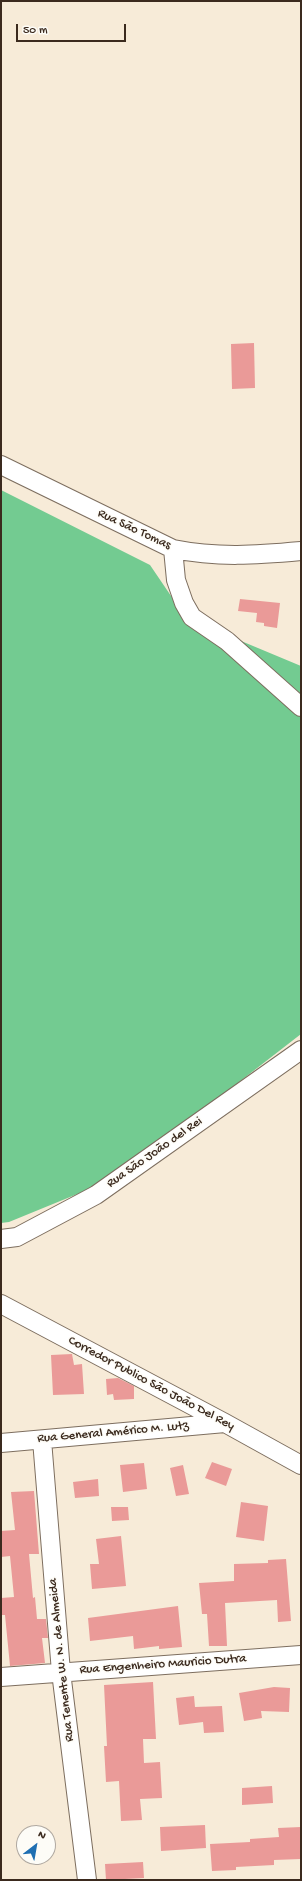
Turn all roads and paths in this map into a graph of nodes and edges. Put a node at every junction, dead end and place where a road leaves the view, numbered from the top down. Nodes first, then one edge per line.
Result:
1 (1, 465) edge
2 (173, 549) junction
3 (301, 551) edge
4 (301, 707) edge
5 (301, 1050) edge
6 (1, 1239) edge
7 (1, 1304) edge
8 (225, 1423) junction
9 (42, 1440) junction
10 (1, 1443) edge
11 (301, 1465) edge
12 (301, 1656) edge
13 (61, 1672) junction
14 (1, 1678) edge
15 (88, 1880) edge

1 - 2 street, Rua São Tomas
2 - 3 street, Rua São Tomas
2 - 4 street
5 - 6 street, Rua São João del Rei
7 - 8 street, Corredor Publico São João Del Rey
8 - 9 street, Rua General Américo M. Lutz
8 - 11 street, Corredor Publico São João Del Rey
9 - 10 street, Rua General Américo M. Lutz
9 - 13 street, Rua Tenente W. N. de Almeida
12 - 13 street, Rua Engenheiro Mauricio Dutra
13 - 14 street, Rua Engenheiro Mauricio Dutra
13 - 15 street, Rua Tenente W. N. de Almeida

